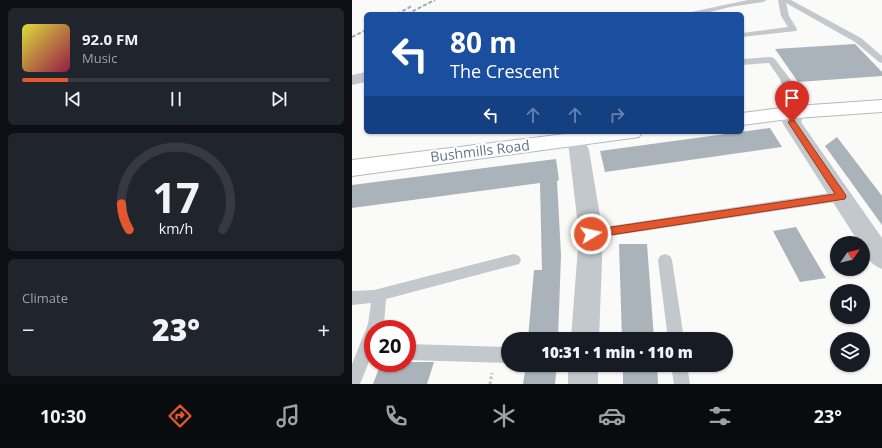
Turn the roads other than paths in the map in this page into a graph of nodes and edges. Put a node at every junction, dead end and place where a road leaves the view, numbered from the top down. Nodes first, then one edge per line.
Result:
1 (763, 0) edge
2 (782, 0) edge
3 (786, 0) edge
4 (727, 3) edge
5 (700, 12) edge
6 (744, 35) edge
7 (882, 60) edge
8 (744, 62) edge
9 (364, 77) edge
10 (352, 80) edge
11 (882, 106) edge
12 (796, 112) junction
13 (744, 119) edge
14 (616, 134) edge
15 (575, 139) junction
16 (352, 168) edge
17 (842, 196) junction
18 (591, 234) junction
19 (882, 258) edge
20 (514, 260) dead end
21 (665, 260) dead end
22 (379, 294) junction
23 (352, 298) edge
24 (376, 320) edge
25 (584, 332) edge
26 (675, 332) edge
27 (416, 352) edge
28 (501, 355) edge
29 (364, 361) edge
30 (583, 372) edge
31 (680, 372) edge
32 (352, 384) edge
33 (582, 384) edge
34 (682, 384) edge

1 - 4 lane
2 - 6 lane
3 - 7 lane
4 - 5 lane
8 - 12 lane
9 - 10 street
11 - 12 main road
12 - 13 main road
12 - 17 street
14 - 15 main road, Bushmills Road
15 - 16 main road, Bushmills Road
15 - 18 street
17 - 18 lane
17 - 19 street
18 - 25 street
20 - 22 lane
21 - 26 lane
22 - 23 lane
22 - 24 lane
27 - 28 lane
29 - 32 lane
30 - 33 street
31 - 34 lane

